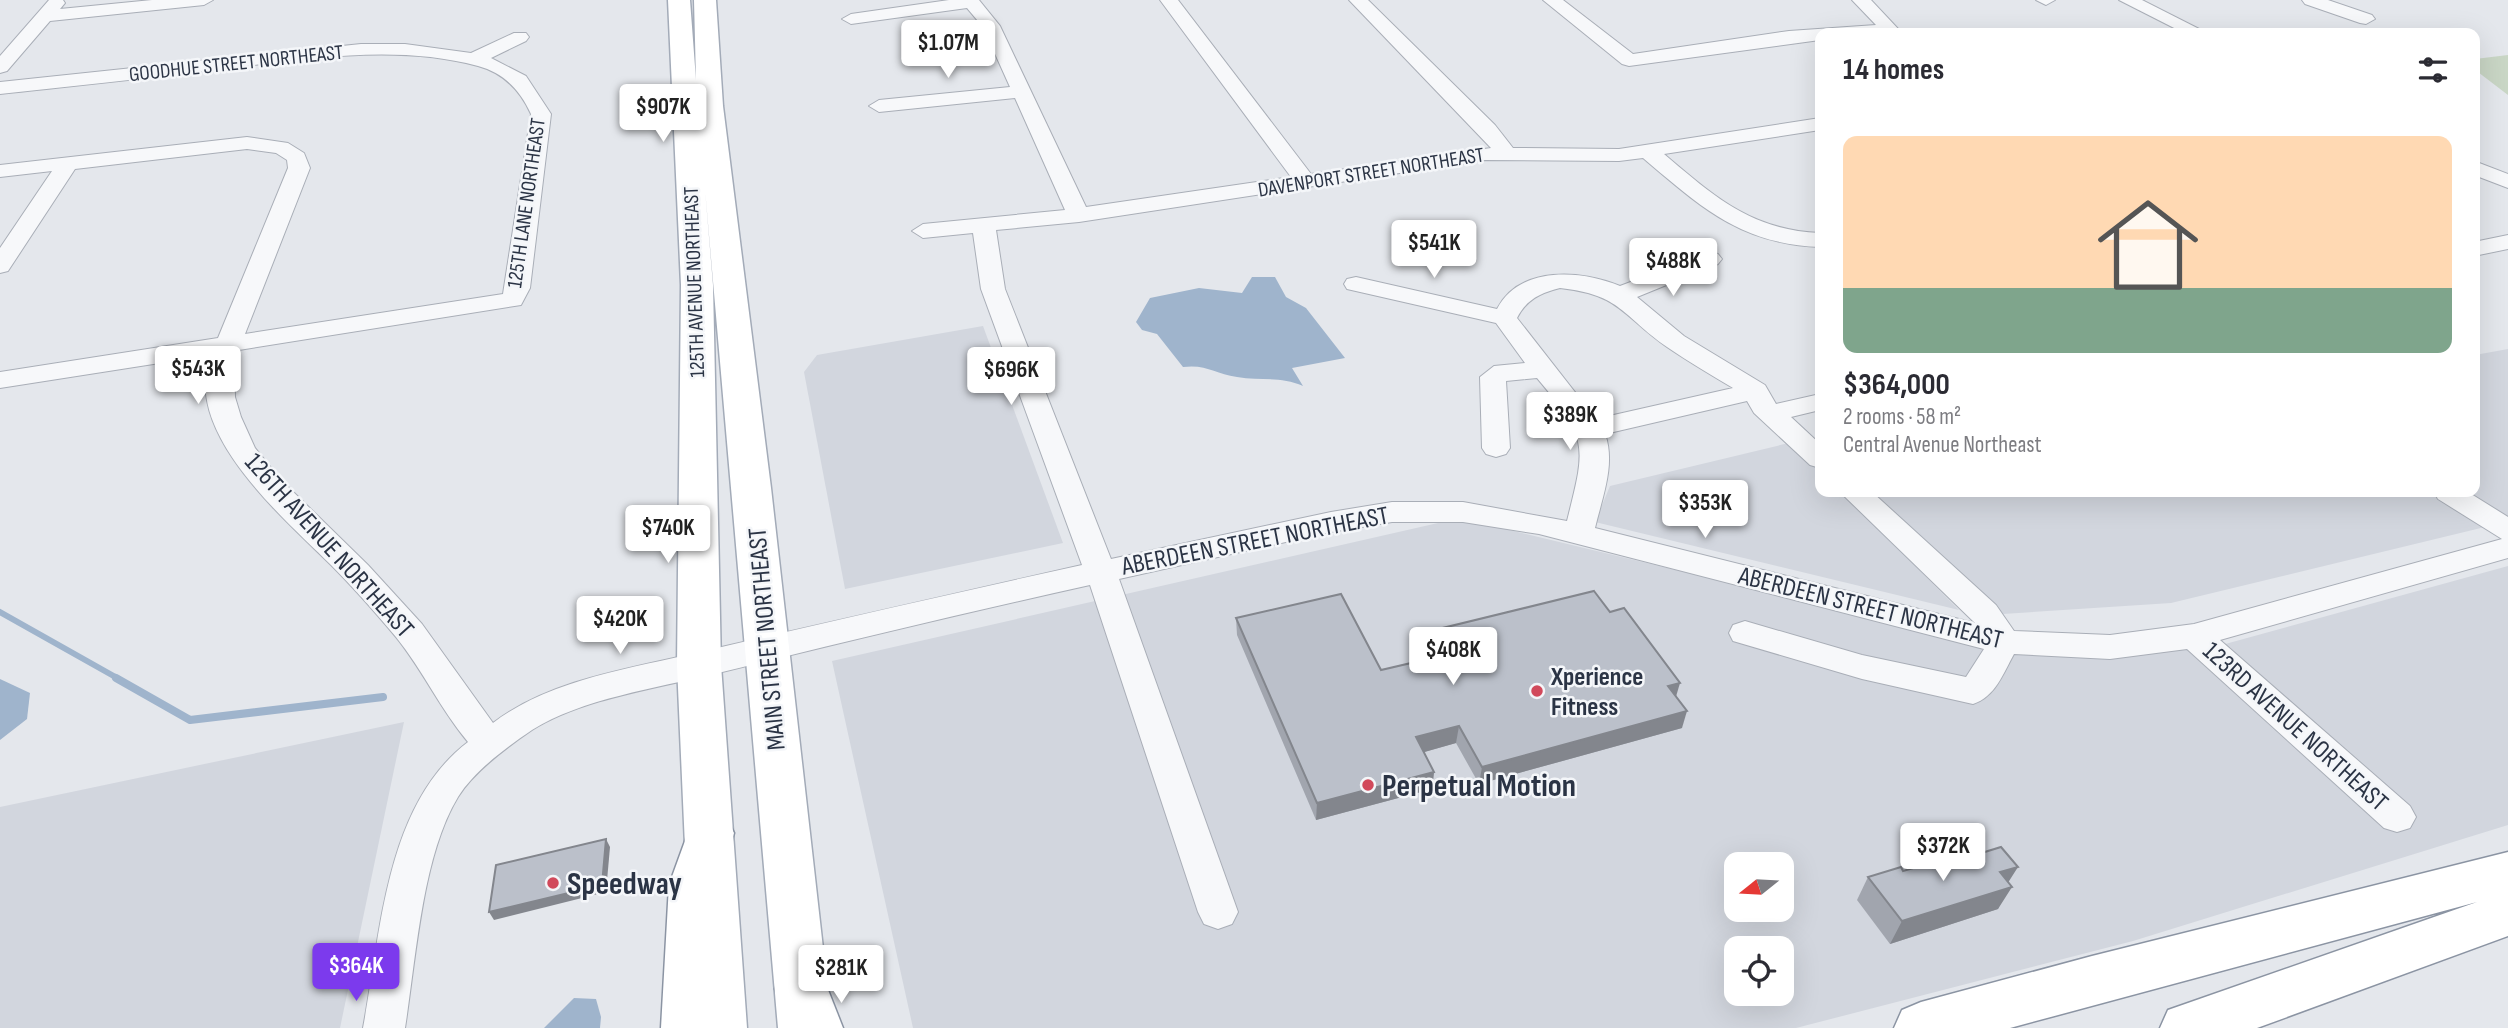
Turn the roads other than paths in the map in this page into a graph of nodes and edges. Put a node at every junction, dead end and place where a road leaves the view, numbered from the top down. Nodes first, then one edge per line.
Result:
1 (58, 0) edge
2 (204, 0) edge
3 (679, 0) edge
4 (705, 0) edge
5 (1169, 0) edge
6 (1359, 0) edge
7 (1552, 0) edge
8 (1861, 0) edge
9 (2128, 0) edge
10 (2311, 0) edge
11 (971, 1) edge
12 (44, 16) junction
13 (852, 19) dead end
14 (2366, 19) dead end
15 (1888, 28) edge
16 (2187, 28) edge
17 (1815, 35) edge
18 (520, 37) dead end
19 (472, 60) junction
20 (0, 67) edge
21 (0, 88) edge
22 (1020, 92) junction
23 (879, 106) dead end
24 (1815, 125) edge
25 (1648, 151) junction
26 (1505, 152) junction
27 (68, 163) junction
28 (2480, 170) edge
29 (0, 171) edge
30 (1306, 182) junction
31 (2508, 182) edge
32 (1079, 215) junction
33 (984, 227) junction
34 (923, 231) dead end
35 (1815, 240) edge
36 (2508, 242) edge
37 (2480, 248) edge
38 (1710, 259) dead end
39 (0, 266) edge
40 (1356, 284) dead end
41 (1620, 295) junction
42 (1505, 318) junction
43 (229, 345) junction
44 (1541, 370) junction
45 (0, 380) edge
46 (1764, 402) junction
47 (1815, 402) edge
48 (1588, 429) junction
49 (1496, 448) dead end
50 (1815, 454) edge
51 (1860, 497) edge
52 (2456, 497) edge
53 (2508, 531) edge
54 (1579, 534) junction
55 (2508, 548) edge
56 (1100, 571) junction
57 (1745, 633) dead end
58 (2194, 636) junction
59 (2004, 642) junction
60 (766, 649) junction
61 (699, 665) junction
62 (490, 742) junction
63 (2397, 817) dead end
64 (710, 833) junction
65 (2508, 873) edge
66 (1219, 912) dead end
67 (2508, 914) edge
68 (808, 1015) edge
69 (384, 1028) edge
70 (688, 1028) edge
71 (720, 1028) edge
72 (1921, 1028) edge
73 (2188, 1028) edge

1 - 12 street
2 - 12 street
3 - 61 main road, 125TH AVENUE NORTHEAST
4 - 60 main road, MAIN STREET NORTHEAST
5 - 30 street
6 - 26 street
7 - 17 street
8 - 15 street
9 - 16 street
10 - 14 street
11 - 13 street
11 - 22 street
12 - 20 street
18 - 19 street
19 - 21 street, GOODHUE STREET NORTHEAST
19 - 43 street, 125TH LANE NORTHEAST
22 - 23 street
22 - 32 street
24 - 25 street, DAVENPORT STREET NORTHEAST
25 - 26 street, DAVENPORT STREET NORTHEAST
25 - 35 street
26 - 30 street, DAVENPORT STREET NORTHEAST
27 - 29 street, 126TH AVENUE NORTHEAST
27 - 39 street
27 - 43 street, 126TH AVENUE NORTHEAST
28 - 31 street
30 - 32 street, DAVENPORT STREET NORTHEAST
32 - 33 street, DAVENPORT STREET NORTHEAST
33 - 34 street, DAVENPORT STREET NORTHEAST
33 - 56 street
36 - 37 street
38 - 41 street
40 - 42 street
41 - 42 street
41 - 46 street
42 - 44 street
43 - 45 street
43 - 62 street, 126TH AVENUE NORTHEAST
44 - 48 street
44 - 49 street
46 - 47 street
46 - 48 street
46 - 50 street
48 - 54 street
51 - 59 street
52 - 53 street
54 - 56 street, ABERDEEN STREET NORTHEAST
54 - 59 street, ABERDEEN STREET NORTHEAST
55 - 58 street, ABERDEEN STREET NORTHEAST
56 - 60 street, ABERDEEN STREET NORTHEAST
56 - 66 street
57 - 59 street
58 - 59 street, ABERDEEN STREET NORTHEAST
58 - 63 street, 123RD AVENUE NORTHEAST
60 - 61 street, ABERDEEN STREET NORTHEAST
60 - 68 main road, MAIN STREET NORTHEAST
61 - 62 street, ABERDEEN STREET NORTHEAST
61 - 64 main road
62 - 69 street, ABERDEEN STREET NORTHEAST
64 - 70 main road
64 - 71 main road
65 - 72 main road
67 - 73 main road

